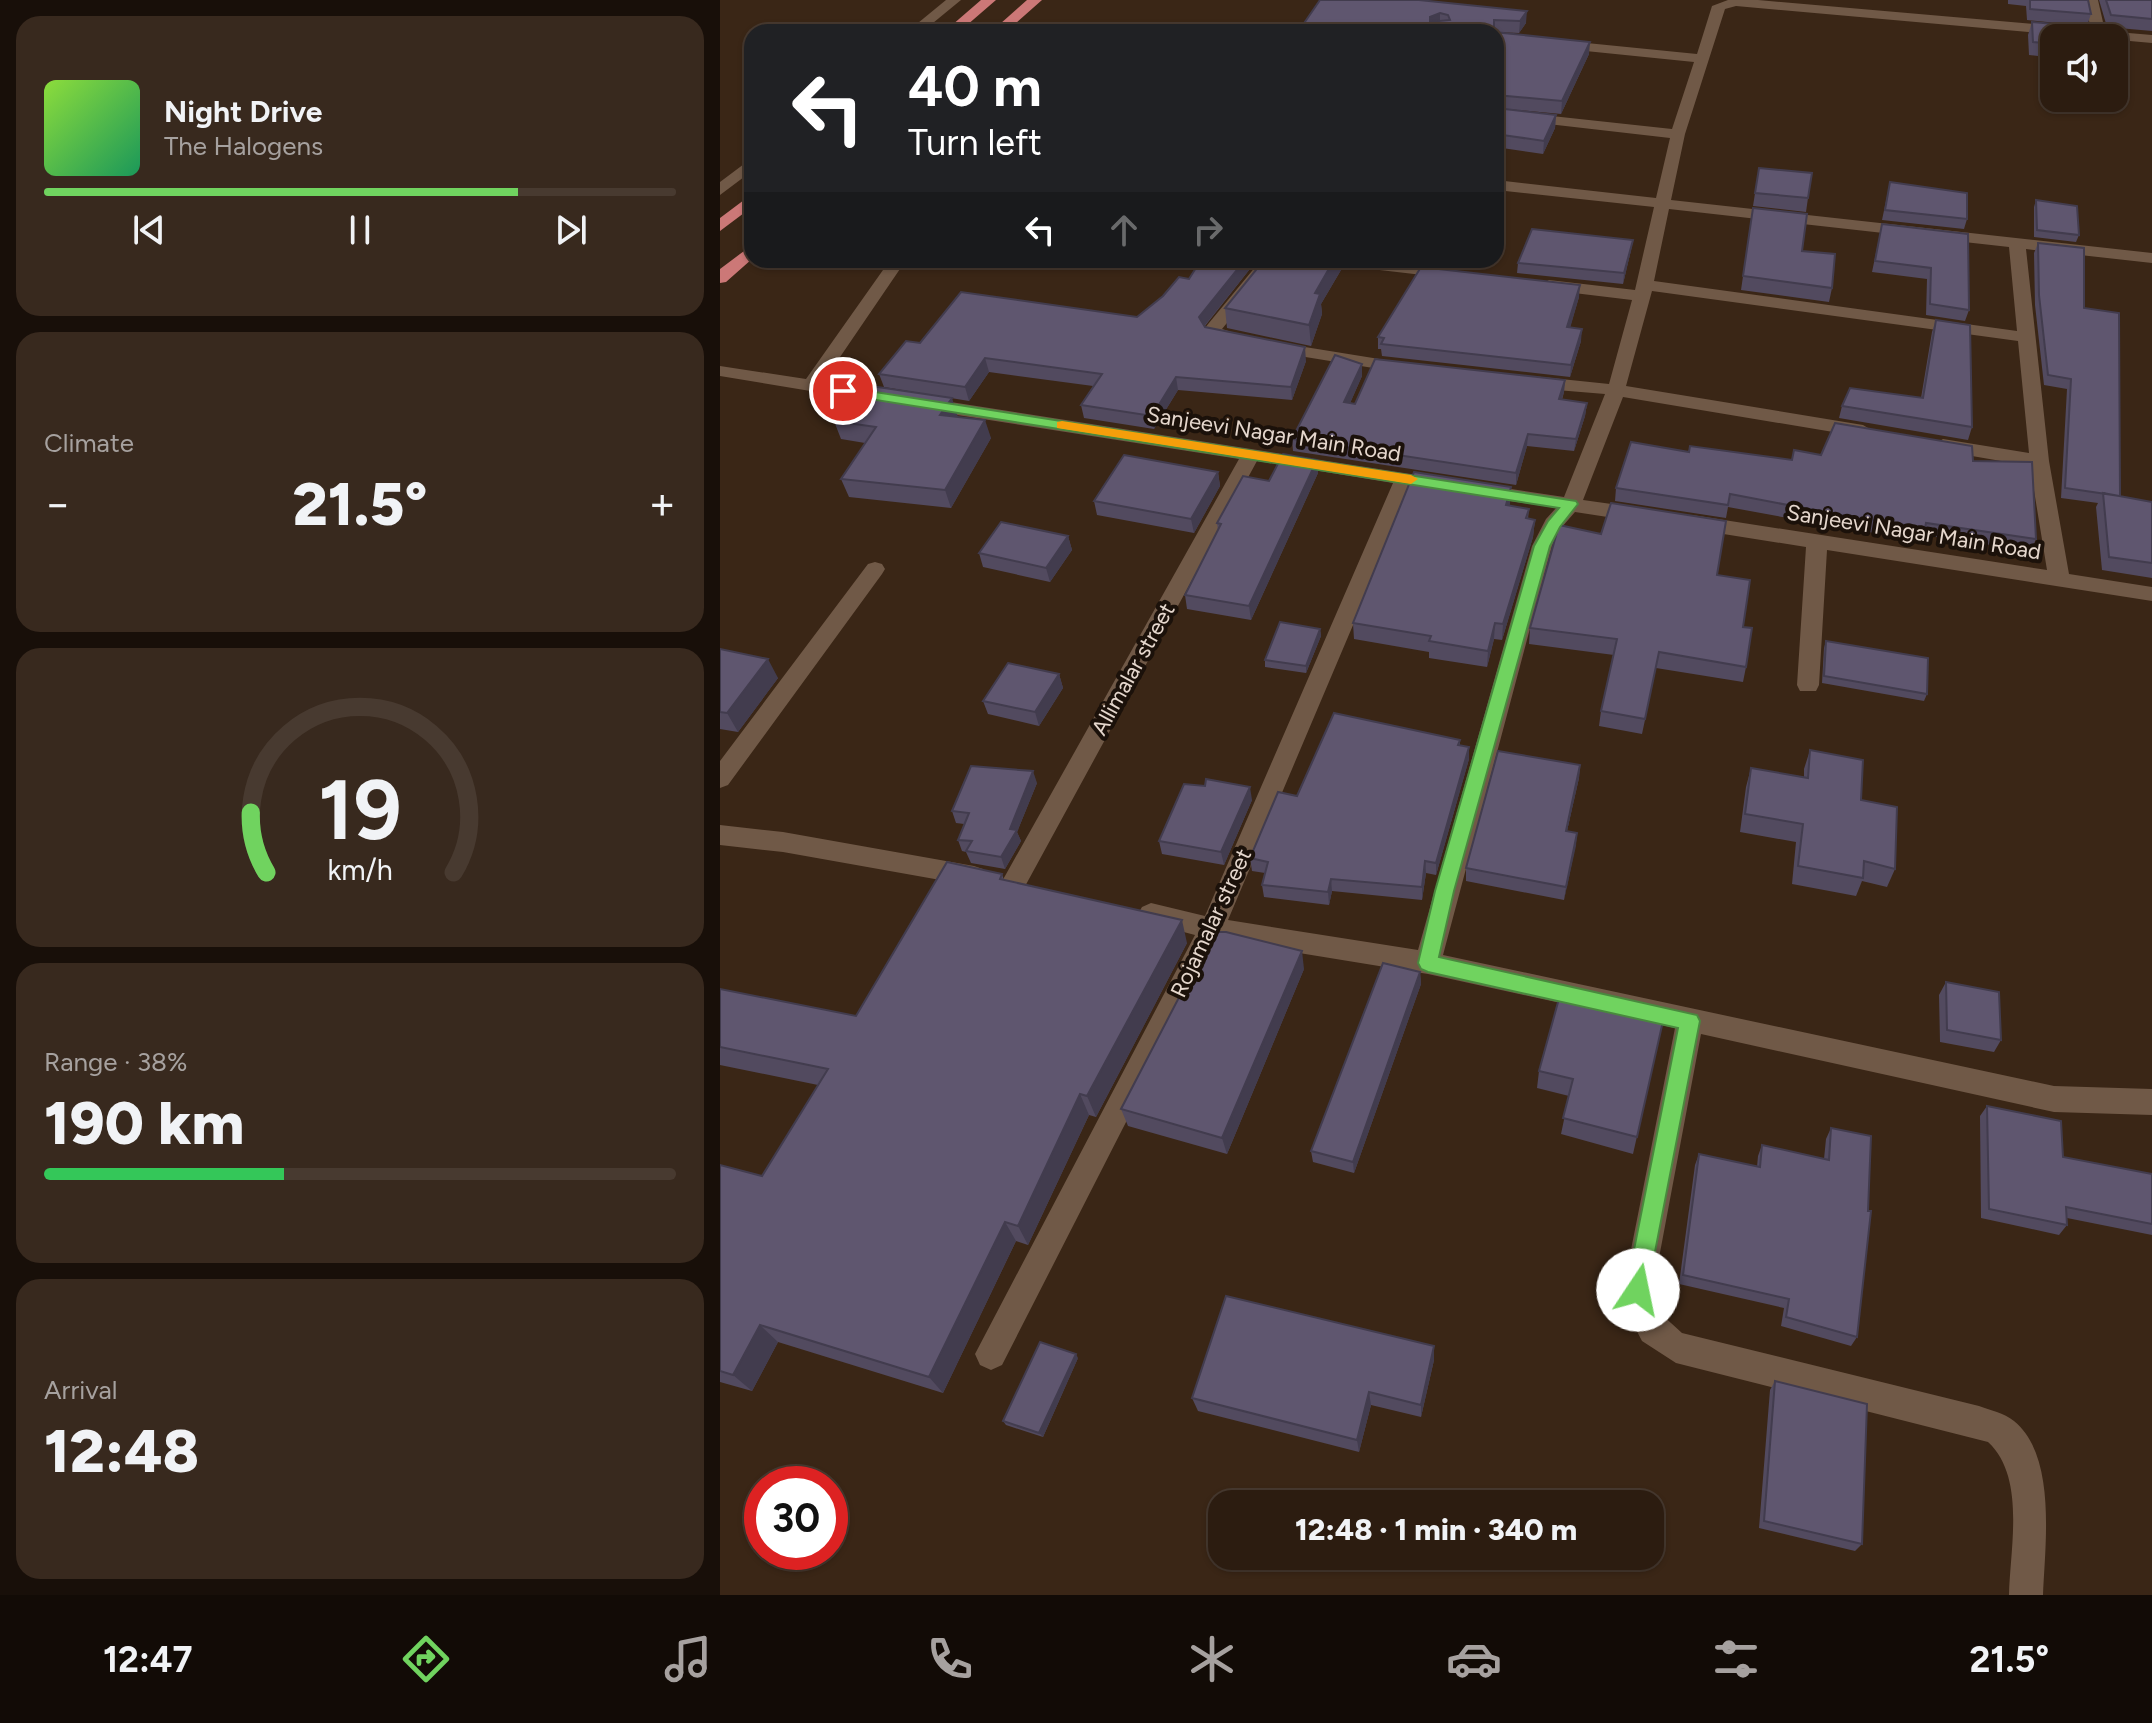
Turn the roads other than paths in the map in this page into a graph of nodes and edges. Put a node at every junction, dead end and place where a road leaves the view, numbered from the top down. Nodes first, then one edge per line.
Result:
1 (954, 0) edge
2 (989, 0) edge
3 (1035, 0) edge
4 (2091, 0) edge
5 (924, 24) edge
6 (960, 24) edge
7 (1007, 24) edge
8 (2096, 24) edge
9 (2040, 27) edge
10 (2128, 37) edge
11 (1504, 39) edge
12 (2152, 39) edge
13 (1702, 59) junction
14 (1504, 115) edge
15 (1678, 134) junction
16 (744, 170) edge
17 (1504, 186) edge
18 (720, 190) edge
19 (1663, 205) junction
20 (744, 206) edge
21 (720, 226) edge
22 (2017, 243) junction
23 (744, 257) edge
24 (2152, 258) edge
25 (893, 268) edge
26 (1263, 268) edge
27 (1405, 268) edge
28 (1474, 276) edge
29 (720, 278) edge
30 (1535, 283) edge
31 (1643, 290) junction
32 (2025, 337) junction
33 (1418, 370) edge
34 (720, 371) edge
35 (1509, 379) edge
36 (811, 386) junction
37 (1616, 390) junction
38 (1882, 435) edge
39 (1929, 442) edge
40 (1251, 454) junction
41 (2039, 461) junction
42 (1405, 478) junction
43 (1571, 504) junction
44 (1817, 541) junction
45 (875, 569) dead end
46 (2059, 579) junction
47 (2152, 594) edge
48 (1808, 685) dead end
49 (720, 779) edge
50 (720, 835) edge
51 (1014, 883) junction
52 (1044, 890) edge
53 (1121, 908) edge
54 (1212, 928) junction
55 (1428, 963) junction
56 (1690, 1021) junction
57 (2152, 1102) edge
58 (991, 1354) dead end
59 (2026, 1595) edge

1 - 5 street
2 - 6 highway
3 - 7 highway
4 - 8 street
9 - 13 street
10 - 12 street
11 - 13 street
13 - 15 street
14 - 15 street
15 - 19 street
16 - 18 street
17 - 19 street
19 - 22 street
19 - 31 street
20 - 21 highway
22 - 24 street
22 - 32 street
23 - 29 highway
25 - 36 street
26 - 33 street
27 - 28 street
30 - 31 street
31 - 32 street
31 - 37 street
32 - 41 street
34 - 36 street, Sanjeevi Nagar Main Road
35 - 37 street
36 - 40 street, Sanjeevi Nagar Main Road
37 - 38 street
37 - 43 street
39 - 41 street
40 - 42 street, Sanjeevi Nagar Main Road
40 - 51 street, Allimalar street
41 - 46 street
42 - 43 street, Sanjeevi Nagar Main Road
42 - 54 street, Rojamalar street
43 - 44 street, Sanjeevi Nagar Main Road
43 - 55 street
44 - 46 street, Sanjeevi Nagar Main Road
44 - 48 street
45 - 49 street
46 - 47 street, Sanjeevi Nagar Main Road
50 - 51 street
51 - 52 street
53 - 54 street
54 - 55 street
54 - 58 street, Rojamalar street
55 - 56 street
56 - 57 street
56 - 59 street

